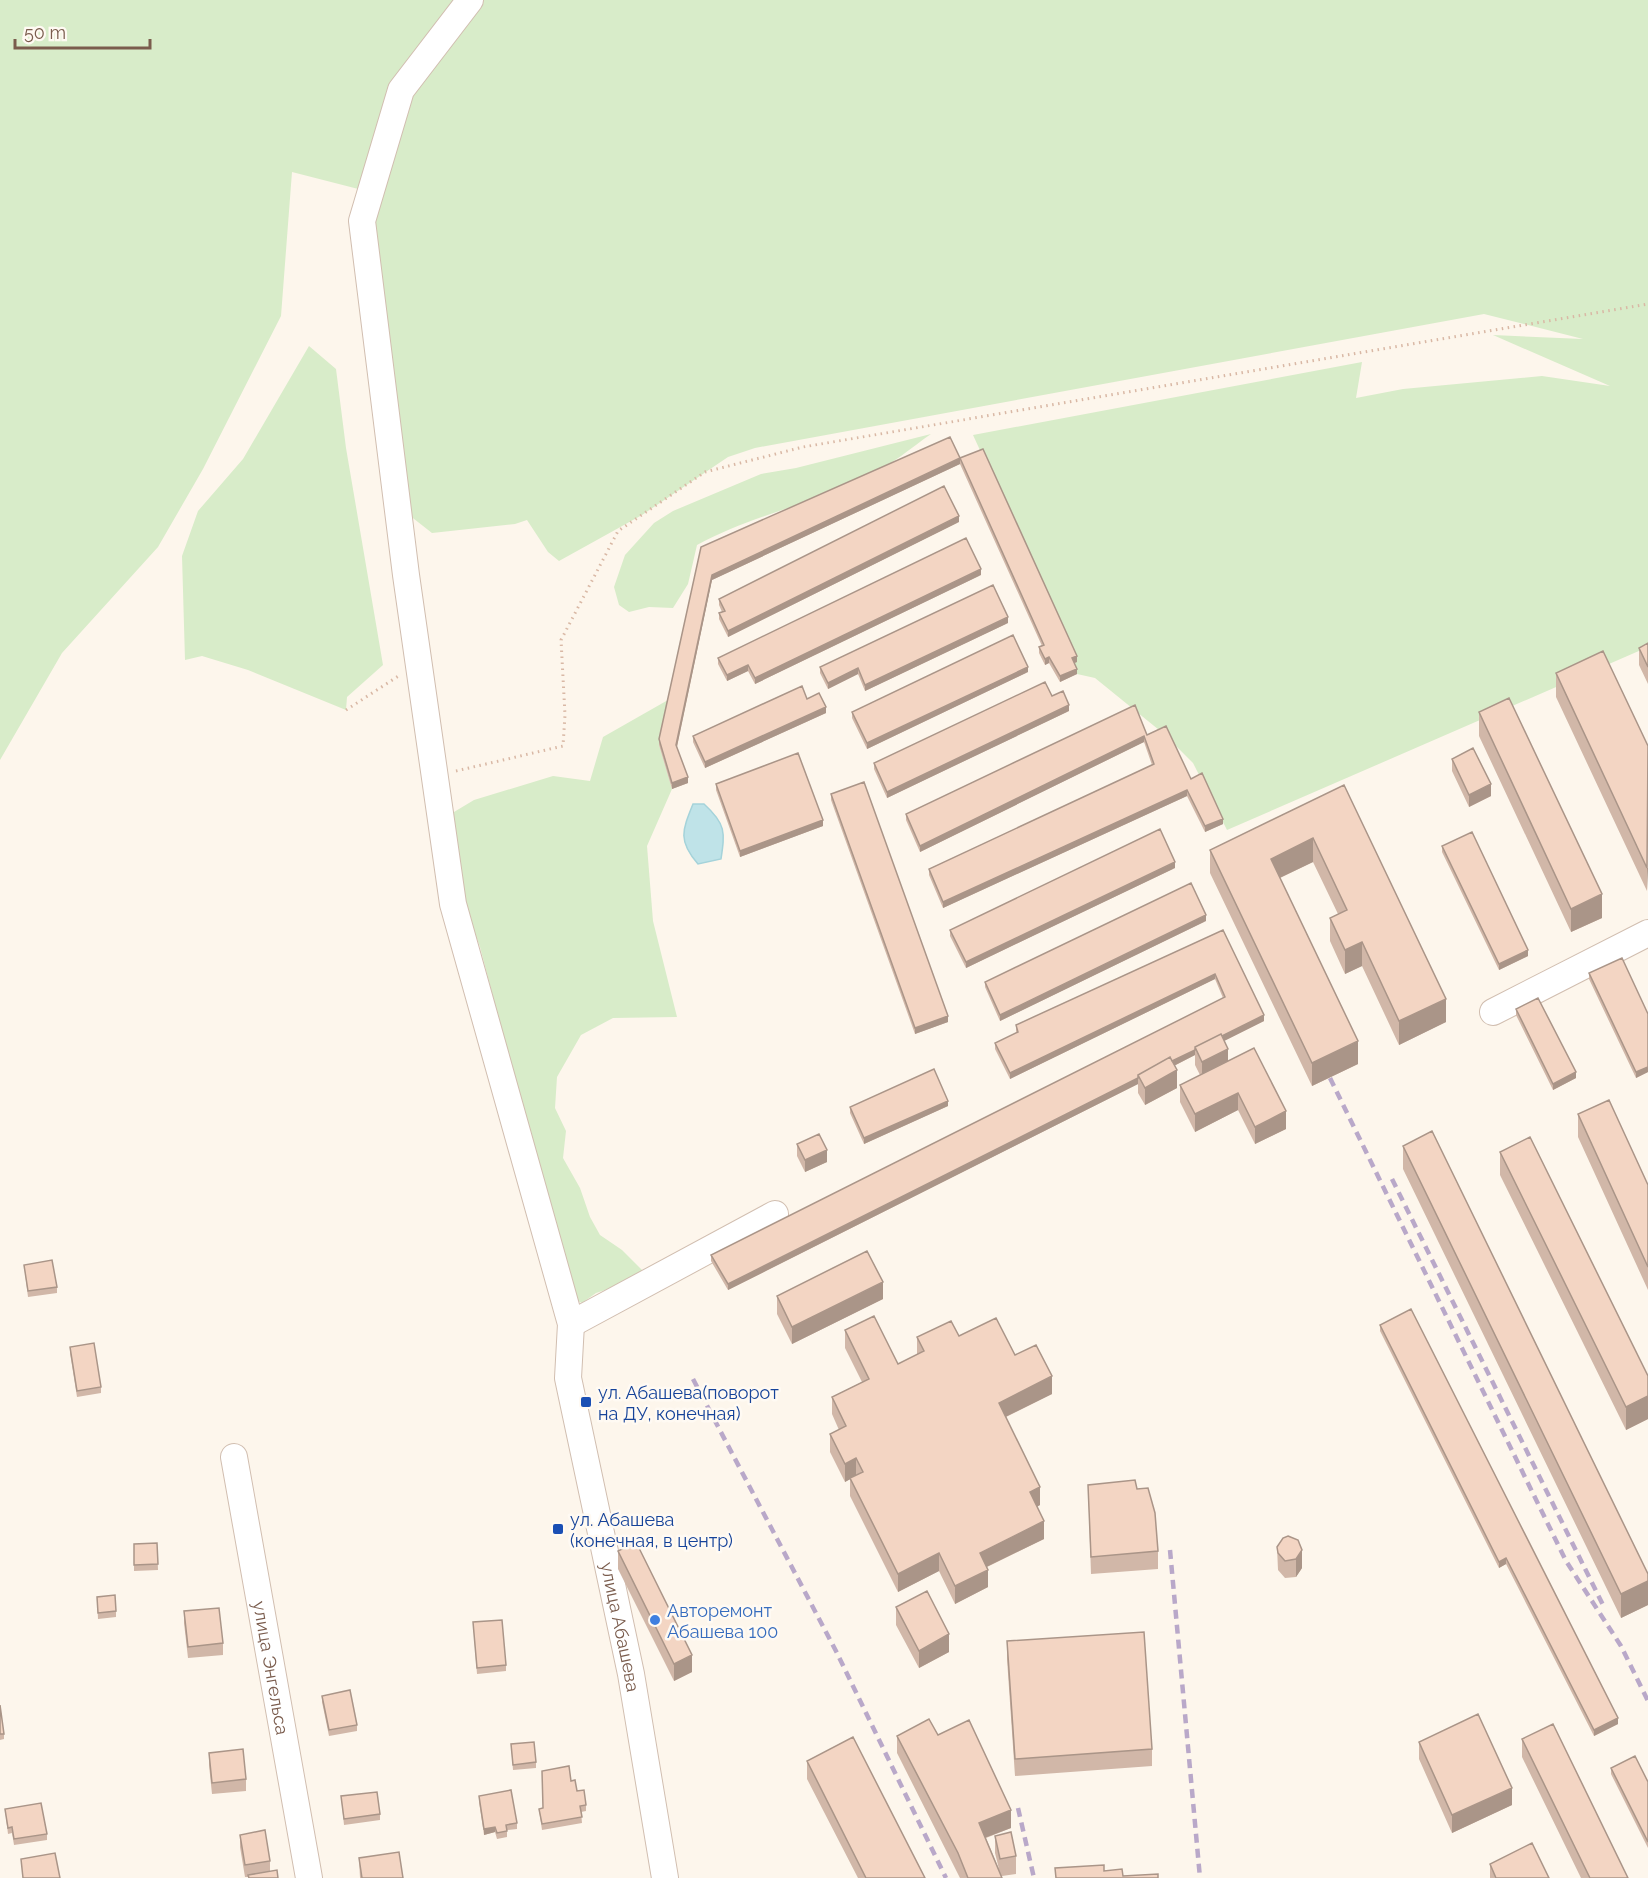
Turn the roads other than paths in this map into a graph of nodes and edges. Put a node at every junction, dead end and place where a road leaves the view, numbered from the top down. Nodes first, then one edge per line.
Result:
1 (470, 0) edge
2 (1648, 933) edge
3 (1493, 1012) dead end
4 (775, 1214) dead end
5 (571, 1324) junction
6 (234, 1457) dead end
7 (309, 1878) edge
8 (665, 1878) edge

1 - 5 street, улица Абашева
2 - 3 street
4 - 5 street
5 - 8 street, улица Абашева
6 - 7 street, улица Энгельса

